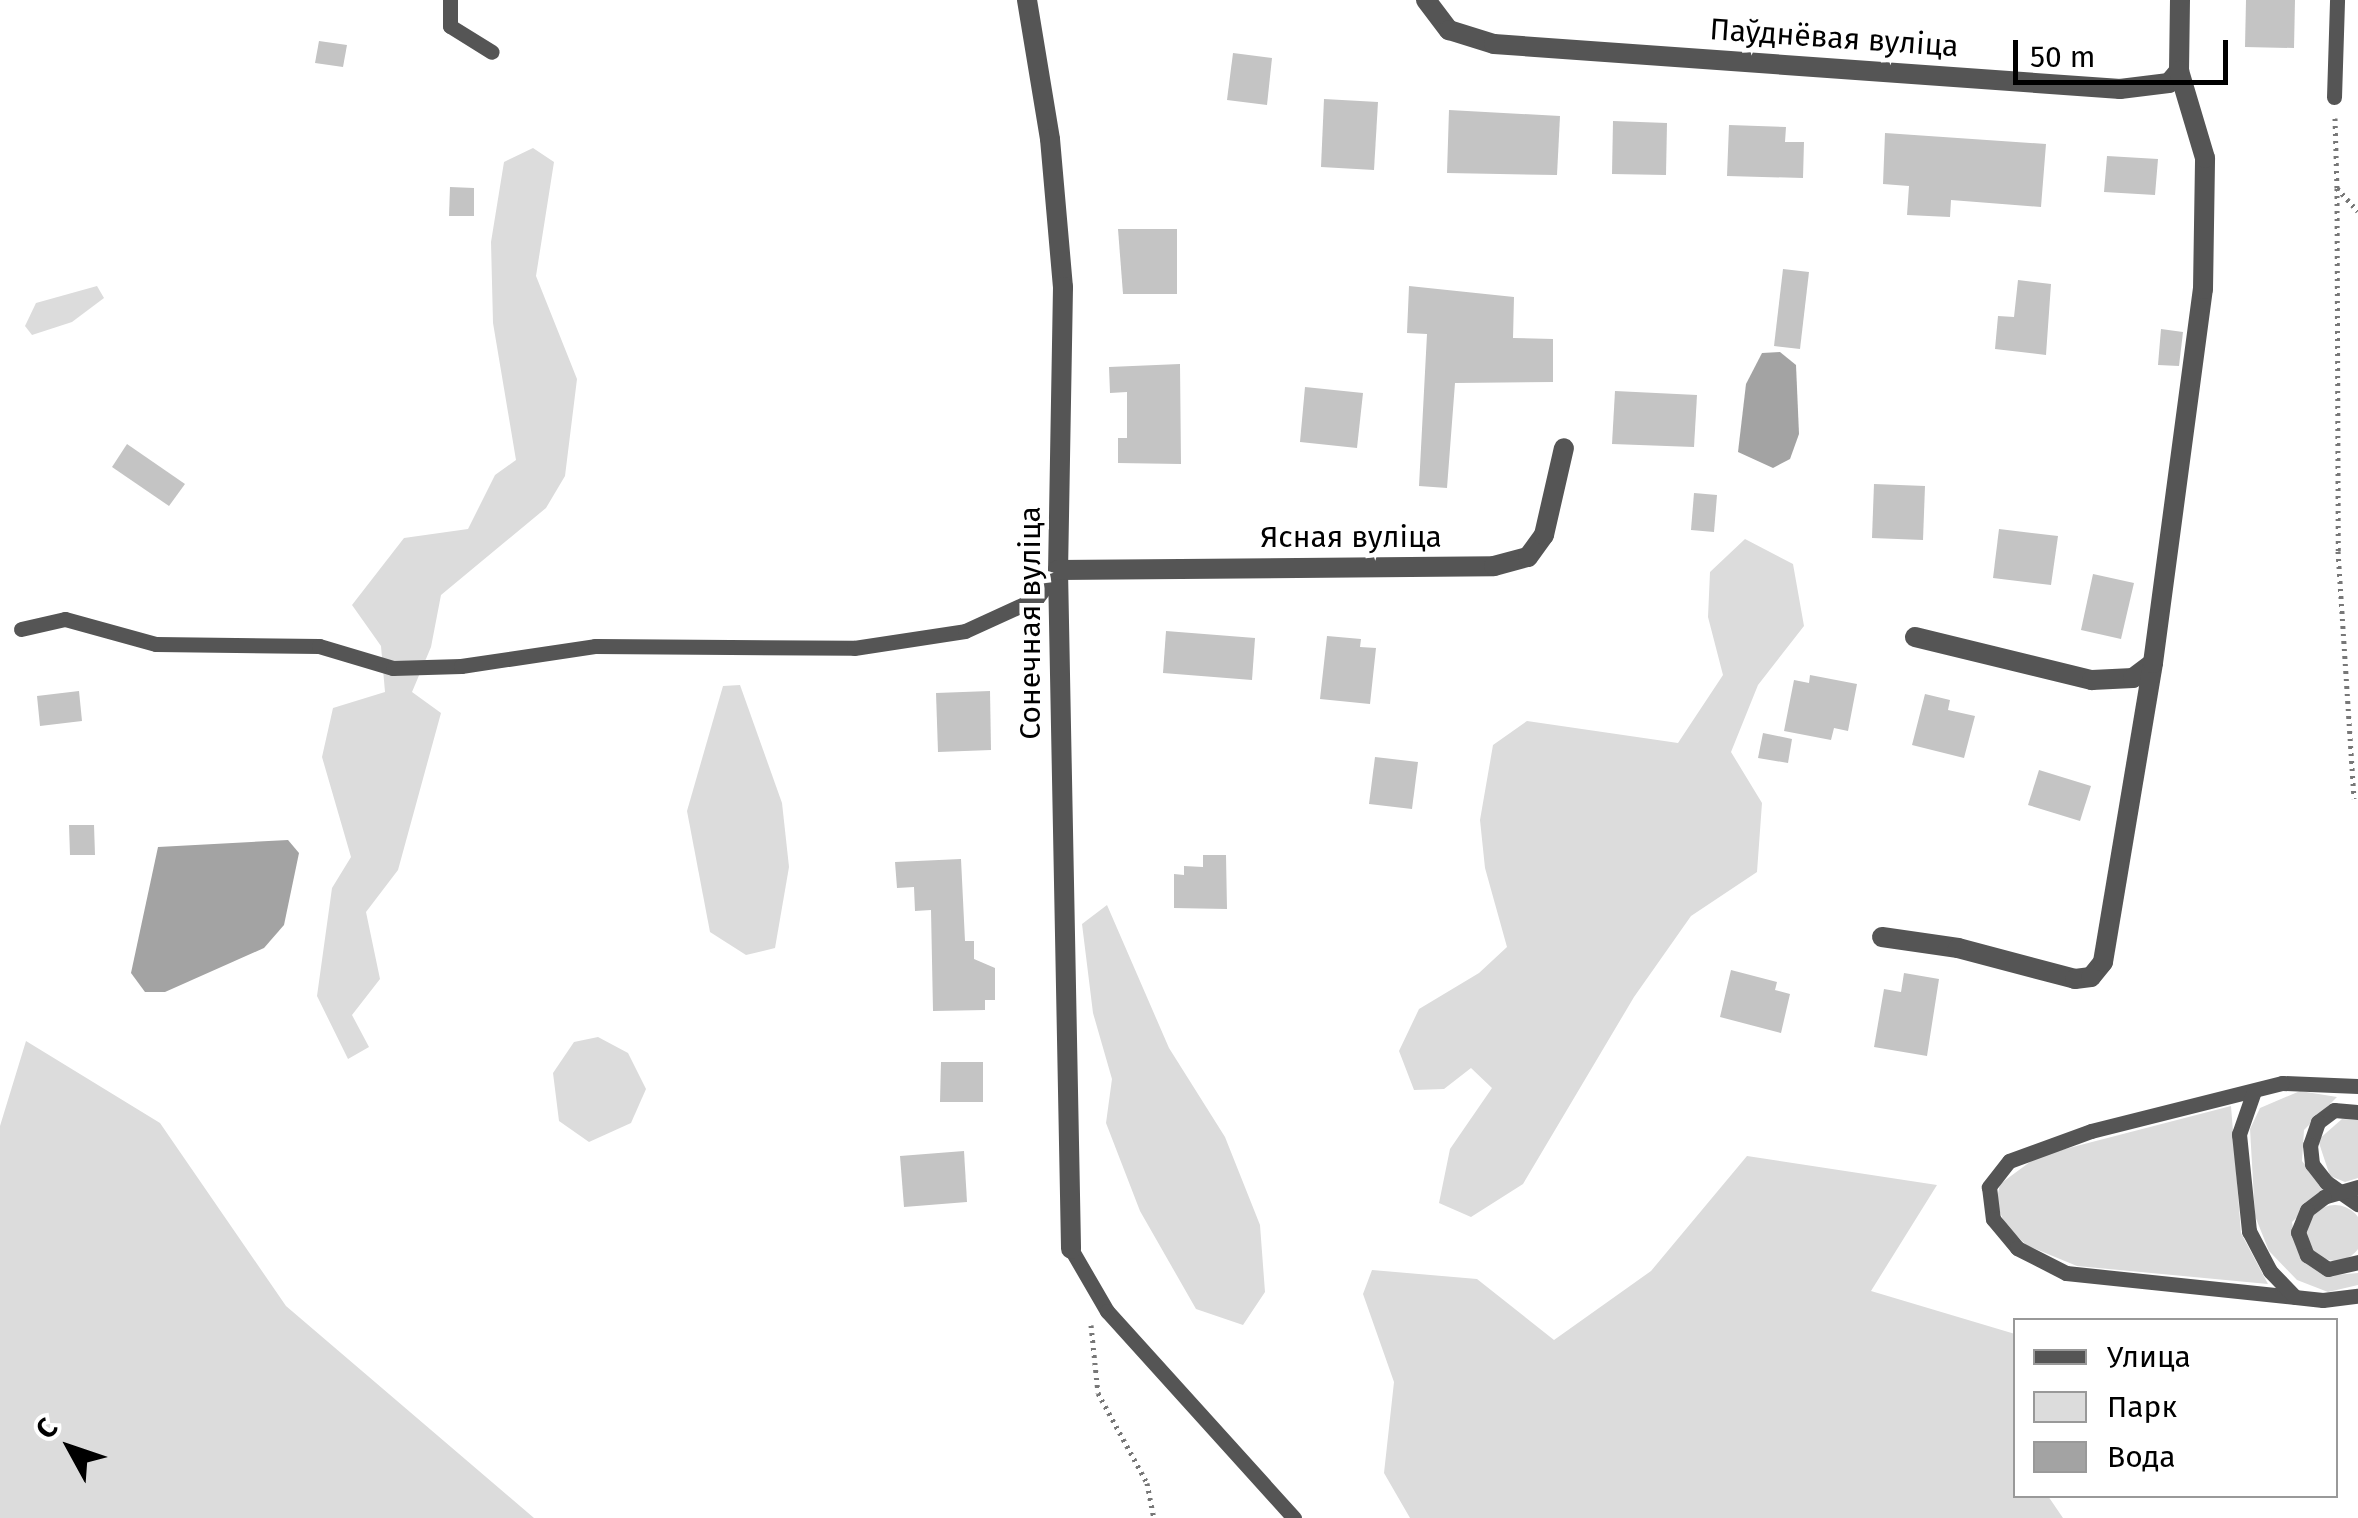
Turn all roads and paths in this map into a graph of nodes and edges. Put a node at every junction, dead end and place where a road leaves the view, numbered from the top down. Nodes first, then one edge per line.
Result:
1 (450, 0) edge
2 (1027, 0) edge
3 (1426, 0) edge
4 (2180, 0) edge
5 (2337, 0) edge
6 (492, 52) dead end
7 (2179, 70) junction
8 (2334, 97) joint
9 (2336, 188) junction
10 (2358, 211) edge
11 (1564, 448) dead end
12 (1058, 570) junction
13 (21, 629) dead end
14 (1915, 637) dead end
15 (2153, 664) junction
16 (2354, 798) dead end
17 (1882, 938) dead end
18 (2356, 1086) edge
19 (2254, 1091) junction
20 (2355, 1110) edge
21 (2351, 1190) edge
22 (2358, 1204) edge
23 (1071, 1248) joint
24 (2358, 1262) edge
25 (2358, 1296) edge
26 (2295, 1297) junction
27 (1107, 1311) junction
28 (1154, 1518) edge
29 (1294, 1518) edge

1 - 6 lane
2 - 12 street, Сонечная вуліца
3 - 7 street, Паўднёвая вуліца
4 - 7 street
5 - 8 lane
7 - 15 street
8 - 9 path
9 - 10 path
9 - 16 path
11 - 12 street, Ясная вуліца
12 - 13 lane
12 - 23 street, Сонечная вуліца
14 - 15 street
15 - 17 street
18 - 19 lane
18 - 20 lane
19 - 26 lane
19 - 26 lane
20 - 21 lane
21 - 22 lane
21 - 24 lane
23 - 27 lane
25 - 26 lane
27 - 28 path
27 - 29 lane

